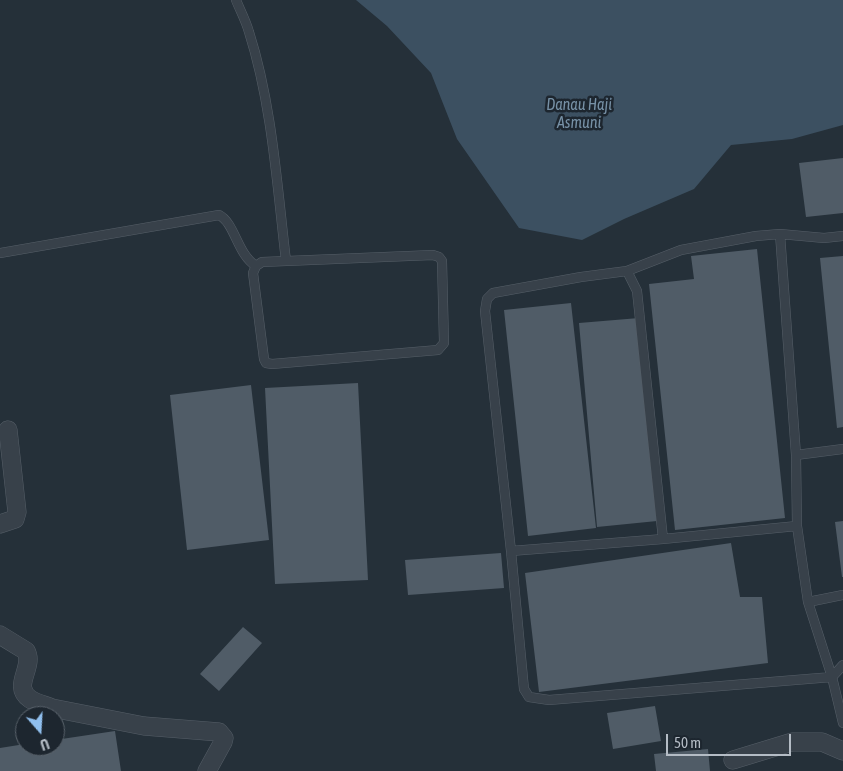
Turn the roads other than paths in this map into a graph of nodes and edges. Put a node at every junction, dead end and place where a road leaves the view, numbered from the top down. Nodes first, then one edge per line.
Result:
1 (236, 0) edge
2 (780, 234) junction
3 (843, 236) edge
4 (0, 253) edge
5 (286, 260) junction
6 (256, 266) junction
7 (627, 271) junction
8 (8, 430) dead end
9 (843, 449) edge
10 (796, 455) junction
11 (0, 524) edge
12 (798, 526) junction
13 (663, 539) junction
14 (511, 551) junction
15 (843, 595) edge
16 (808, 602) junction
17 (0, 635) edge
18 (843, 666) edge
19 (832, 677) junction
20 (843, 723) edge
21 (843, 750) edge
22 (733, 760) dead end
23 (207, 771) edge

1 - 5 lane
2 - 3 lane
2 - 7 lane
2 - 10 lane
4 - 6 lane
5 - 6 lane
5 - 6 lane
7 - 13 lane
7 - 14 lane
8 - 11 street
9 - 10 lane
10 - 12 lane
12 - 13 lane
12 - 16 lane
13 - 14 lane
14 - 19 lane
15 - 16 lane
16 - 19 lane
17 - 23 street
18 - 19 lane
19 - 20 lane
21 - 22 street

